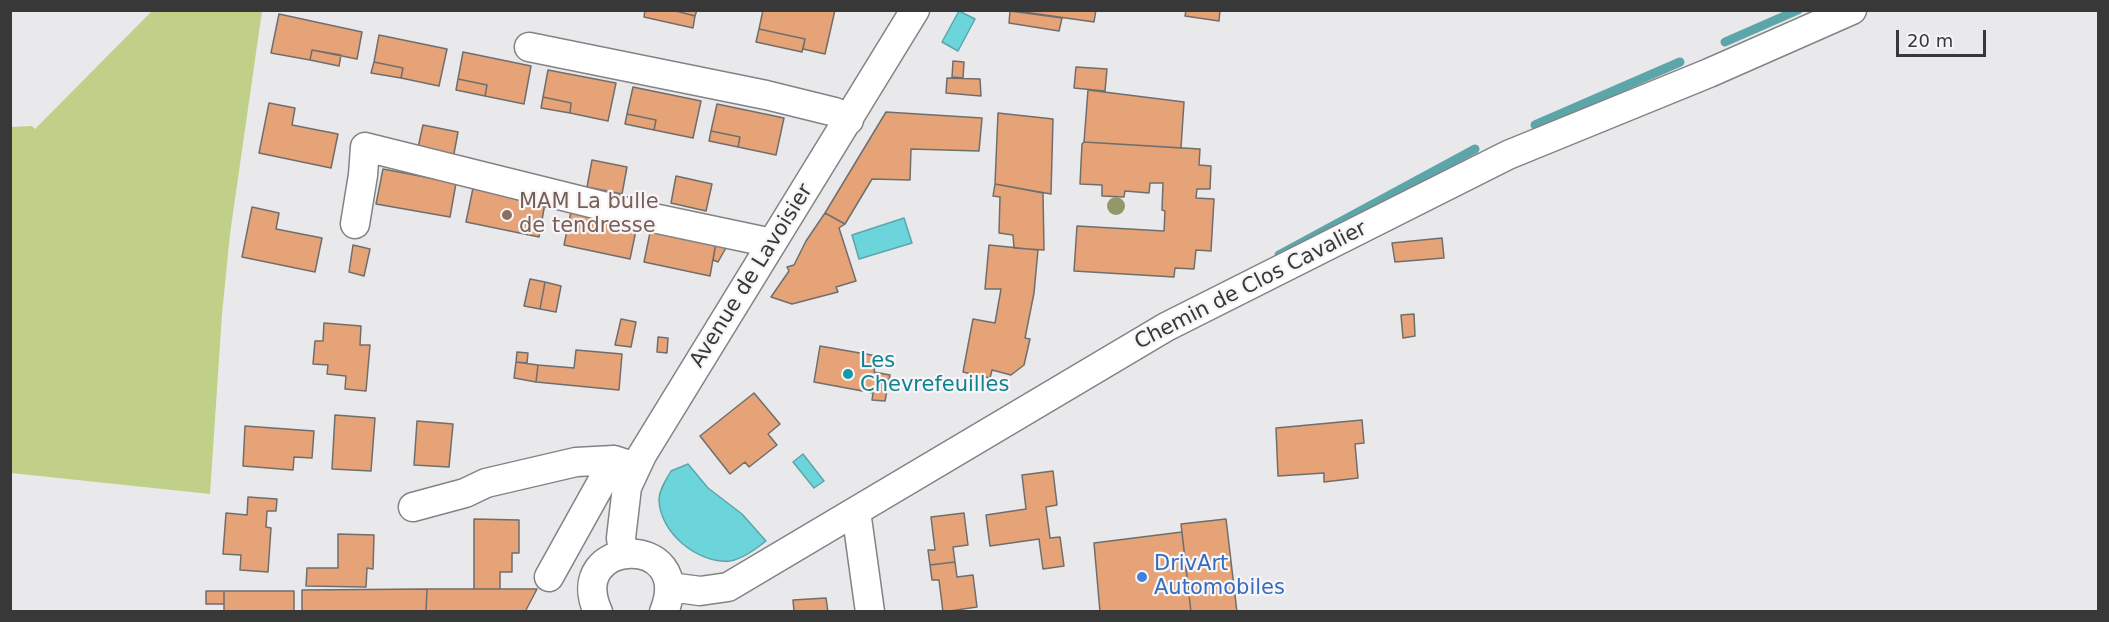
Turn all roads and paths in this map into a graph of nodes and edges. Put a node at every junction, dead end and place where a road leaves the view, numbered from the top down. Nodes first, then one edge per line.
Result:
1 (915, 10) edge
2 (1852, 10) edge
3 (529, 47) dead end
4 (849, 120) junction
5 (355, 224) dead end
6 (772, 243) junction
7 (625, 464) junction
8 (413, 507) dead end
9 (856, 511) junction
10 (623, 553) junction
11 (549, 577) dead end
12 (667, 599) edge
13 (598, 612) edge
14 (870, 612) edge

1 - 4 street, Avenue de Lavoisier
2 - 9 street, Chemin de Clos Cavalier
3 - 4 street
4 - 6 street, Avenue de Lavoisier
5 - 6 street
6 - 7 street, Avenue de Lavoisier
7 - 8 street
7 - 10 street, Avenue de Lavoisier
7 - 11 street
9 - 12 street, Chemin de Clos Cavalier
9 - 14 street
10 - 12 street
10 - 13 street

